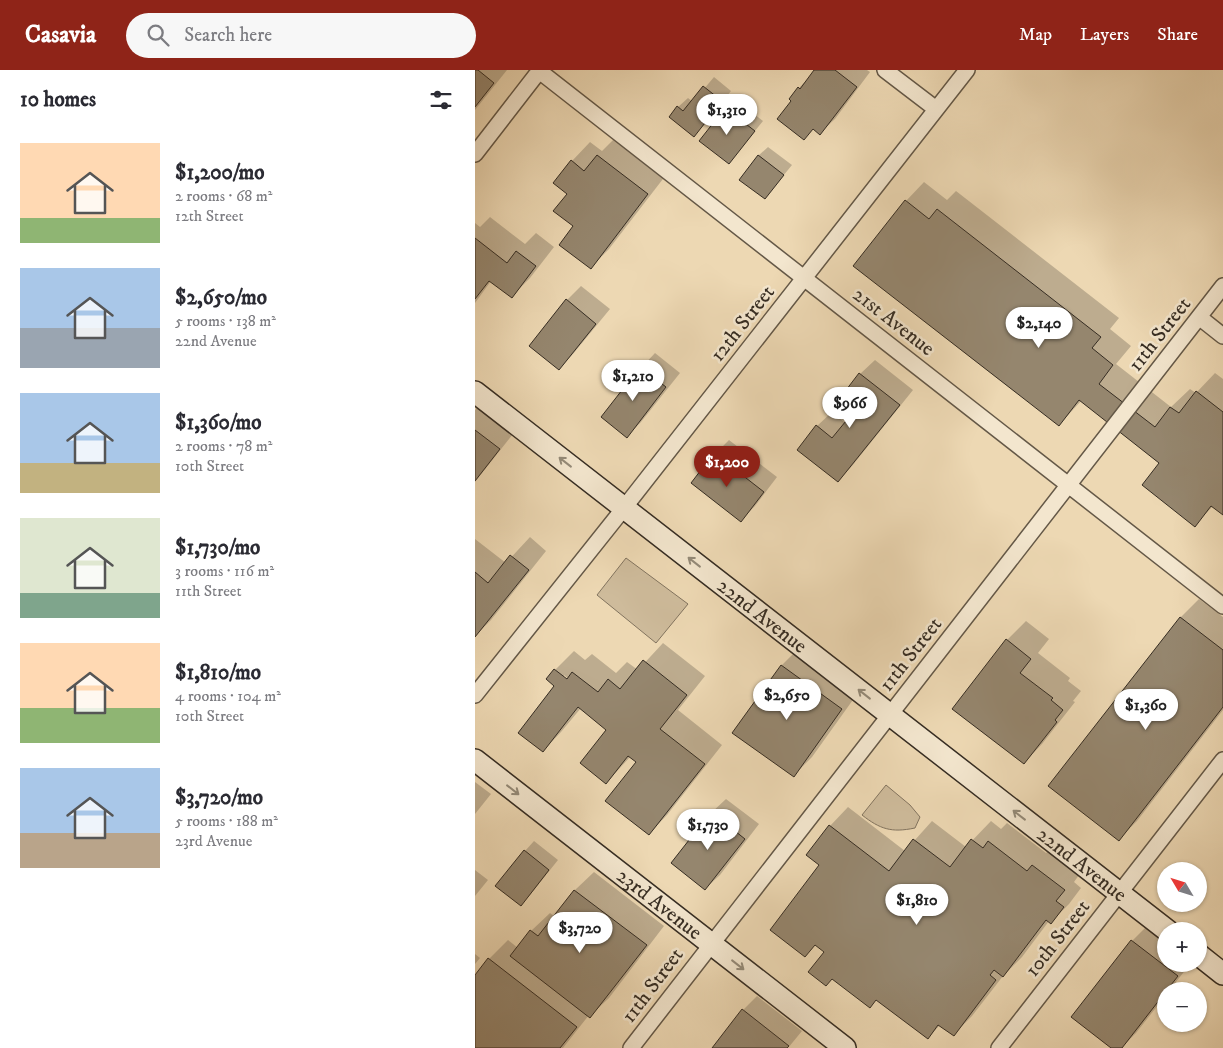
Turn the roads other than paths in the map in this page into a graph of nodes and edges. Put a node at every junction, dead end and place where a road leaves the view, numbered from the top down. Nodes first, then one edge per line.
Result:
1 (539, 70) edge
2 (885, 70) edge
3 (967, 70) edge
4 (936, 109) junction
5 (475, 154) edge
6 (805, 277) junction
7 (1223, 286) edge
8 (1199, 317) junction
9 (1223, 336) edge
10 (475, 392) edge
11 (1069, 484) junction
12 (624, 508) junction
13 (1223, 606) edge
14 (475, 695) edge
15 (890, 714) junction
16 (475, 760) edge
17 (1223, 760) edge
18 (1119, 894) junction
19 (1157, 923) edge
20 (711, 944) junction
21 (1207, 961) edge
22 (1223, 974) edge
23 (631, 1048) edge
24 (845, 1048) edge
25 (999, 1048) edge

1 - 5 street
1 - 6 street, 21st Avenue
2 - 4 street
3 - 4 street, 12th Street
4 - 6 street, 12th Street
6 - 11 street, 21st Avenue
6 - 12 street, 12th Street
7 - 8 street, 11th Street
8 - 9 street
8 - 11 street, 11th Street
12 -> 10 main road, 22nd Avenue
11 - 13 street, 21st Avenue
11 - 15 street, 11th Street
12 - 14 street, 12th Street
15 -> 12 main road, 22nd Avenue
18 -> 15 main road, 22nd Avenue
15 - 20 street, 11th Street
16 -> 20 main road, 23rd Avenue
17 - 18 street, 10th Street
18 - 19 main road, 22nd Avenue
18 - 25 street, 10th Street
20 - 23 street, 11th Street
20 -> 24 main road, 23rd Avenue
21 - 22 main road

